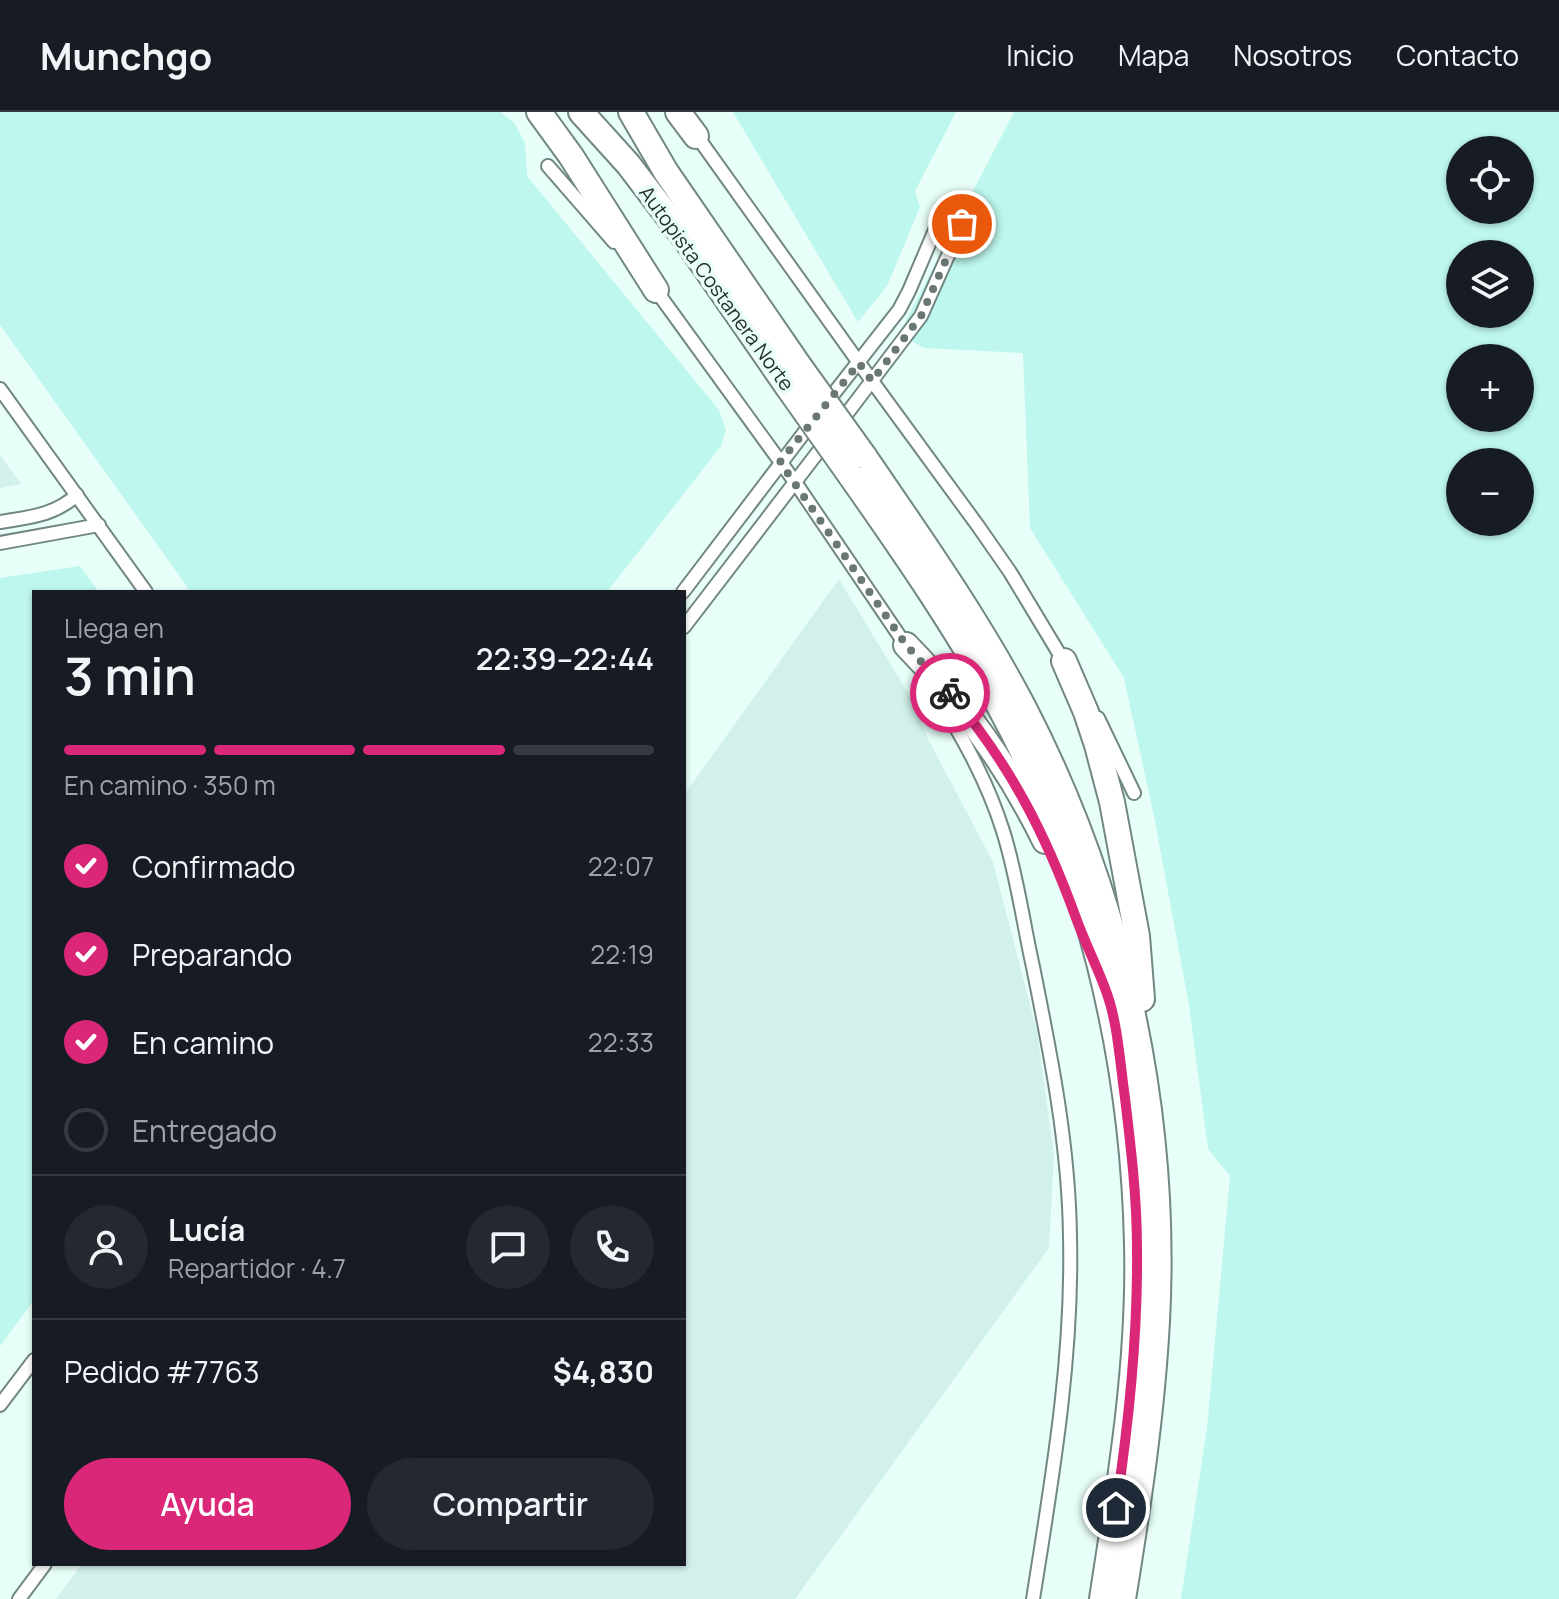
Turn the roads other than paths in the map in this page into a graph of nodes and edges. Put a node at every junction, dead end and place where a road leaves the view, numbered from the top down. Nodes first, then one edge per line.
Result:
1 (539, 112) edge
2 (581, 112) edge
3 (631, 112) edge
4 (681, 112) edge
5 (696, 136) joint
6 (548, 166) dead end
7 (941, 216) dead end
8 (962, 224) dead end
9 (656, 290) junction
10 (859, 363) junction
11 (794, 376) junction
12 (872, 381) junction
13 (0, 389) edge
14 (780, 462) junction
15 (857, 466) junction
16 (795, 482) junction
17 (77, 495) junction
18 (0, 522) edge
19 (99, 525) junction
20 (0, 543) edge
21 (145, 590) edge
22 (684, 590) edge
23 (686, 624) edge
24 (906, 645) junction
25 (1064, 661) junction
26 (1134, 793) dead end
27 (1107, 992) junction
28 (1144, 1070) junction
29 (32, 1363) edge
30 (0, 1405) edge
31 (44, 1566) edge
32 (19, 1599) edge
33 (1033, 1599) edge
34 (1102, 1599) edge
35 (1123, 1599) edge

1 - 9 highway
2 - 11 highway, Autopista Costanera Norte
3 - 11 highway, Autopista Costanera Norte
4 - 5 highway
5 - 10 street
6 - 9 street
7 - 10 street
8 - 12 street
9 - 14 street
10 - 12 street
10 - 14 street
11 - 15 highway, Autopista Costanera Norte, bridge
12 - 16 street
12 - 25 street
13 - 17 street
14 - 16 street
14 - 22 street
15 - 27 highway, Autopista Costanera Norte
15 - 28 highway, Autopista Costanera Norte
16 - 23 street
16 - 24 street
17 - 18 street
17 - 19 street
19 - 20 street
19 - 21 street
24 - 27 highway
24 - 33 street
25 - 26 street
25 - 28 highway
27 - 34 highway, Autopista Costanera Norte
28 - 35 highway, Autopista Costanera Norte
29 - 30 street
31 - 32 street

